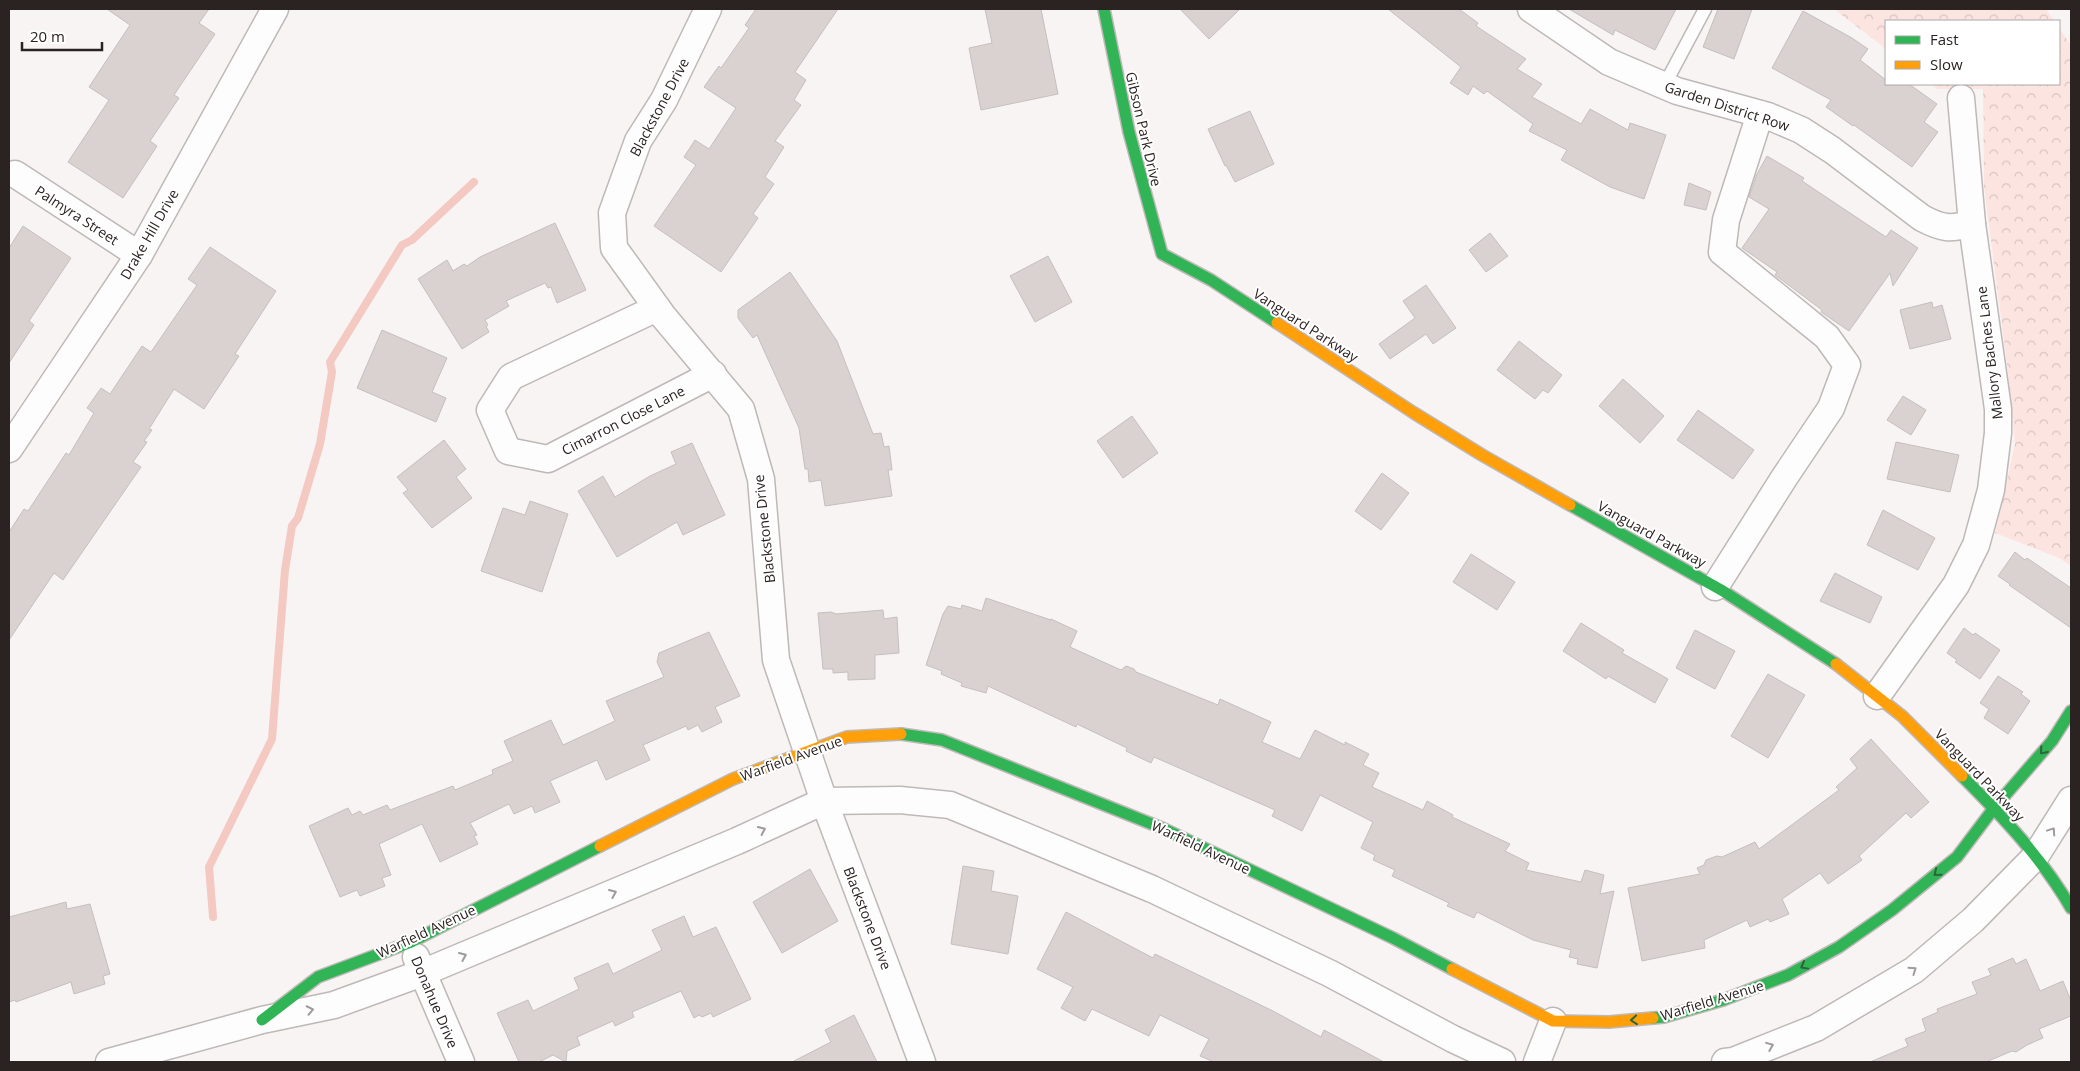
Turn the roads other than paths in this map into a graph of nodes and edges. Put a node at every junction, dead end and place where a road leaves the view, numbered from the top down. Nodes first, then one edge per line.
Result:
1 (275, 9) edge
2 (708, 9) edge
3 (1104, 9) edge
4 (1531, 9) edge
5 (1705, 9) edge
6 (1664, 86) junction
7 (1961, 98) dead end
8 (1760, 114) junction
9 (15, 174) dead end
10 (1972, 224) junction
11 (1162, 254) joint
12 (139, 255) junction
13 (657, 308) junction
14 (713, 374) junction
15 (9, 449) edge
16 (1715, 587) junction
17 (1877, 696) junction
18 (2071, 711) edge
19 (806, 751) junction
20 (2071, 800) edge
21 (824, 801) junction
22 (1994, 808) junction
23 (2035, 857) junction
24 (2071, 908) edge
25 (411, 942) junction
26 (422, 973) junction
27 (262, 1020) junction
28 (1553, 1021) junction
29 (109, 1062) edge
30 (460, 1062) edge
31 (922, 1062) edge
32 (1502, 1062) edge
33 (1537, 1062) edge
34 (1724, 1062) edge

1 - 12 street, Drake Hill Drive
2 - 13 street, Blackstone Drive
3 - 11 street, Gibson Park Drive
4 - 6 street, Garden District Row
5 - 6 lane
6 - 8 street, Garden District Row
7 - 10 street, Mallory Baches Lane
8 - 10 street, Garden District Row
8 - 16 street
9 - 12 street, Palmyra Street
10 - 17 street, Mallory Baches Lane
11 - 16 street, Vanguard Parkway
12 - 15 street, Drake Hill Drive
13 - 14 street, Blackstone Drive
13 - 14 street, Cimarron Close Lane
14 - 19 street, Blackstone Drive
16 - 17 street, Vanguard Parkway
17 - 22 street, Vanguard Parkway
18 -> 22 street, Warfield Avenue
19 - 21 street, Blackstone Drive
19 - 25 street, Warfield Avenue
19 - 28 street, Warfield Avenue
23 -> 20 street
26 -> 21 street, Warfield Avenue
21 - 31 street, Blackstone Drive
21 - 32 street, Warfield Avenue
22 - 23 street, Vanguard Parkway
22 -> 28 street, Warfield Avenue
23 - 24 street, Vanguard Parkway
34 -> 23 street
25 - 26 street, Donahue Drive
25 - 27 street, Warfield Avenue
27 -> 26 street, Warfield Avenue
26 - 30 street, Donahue Drive
27 - 29 street, Warfield Avenue
28 - 33 street

